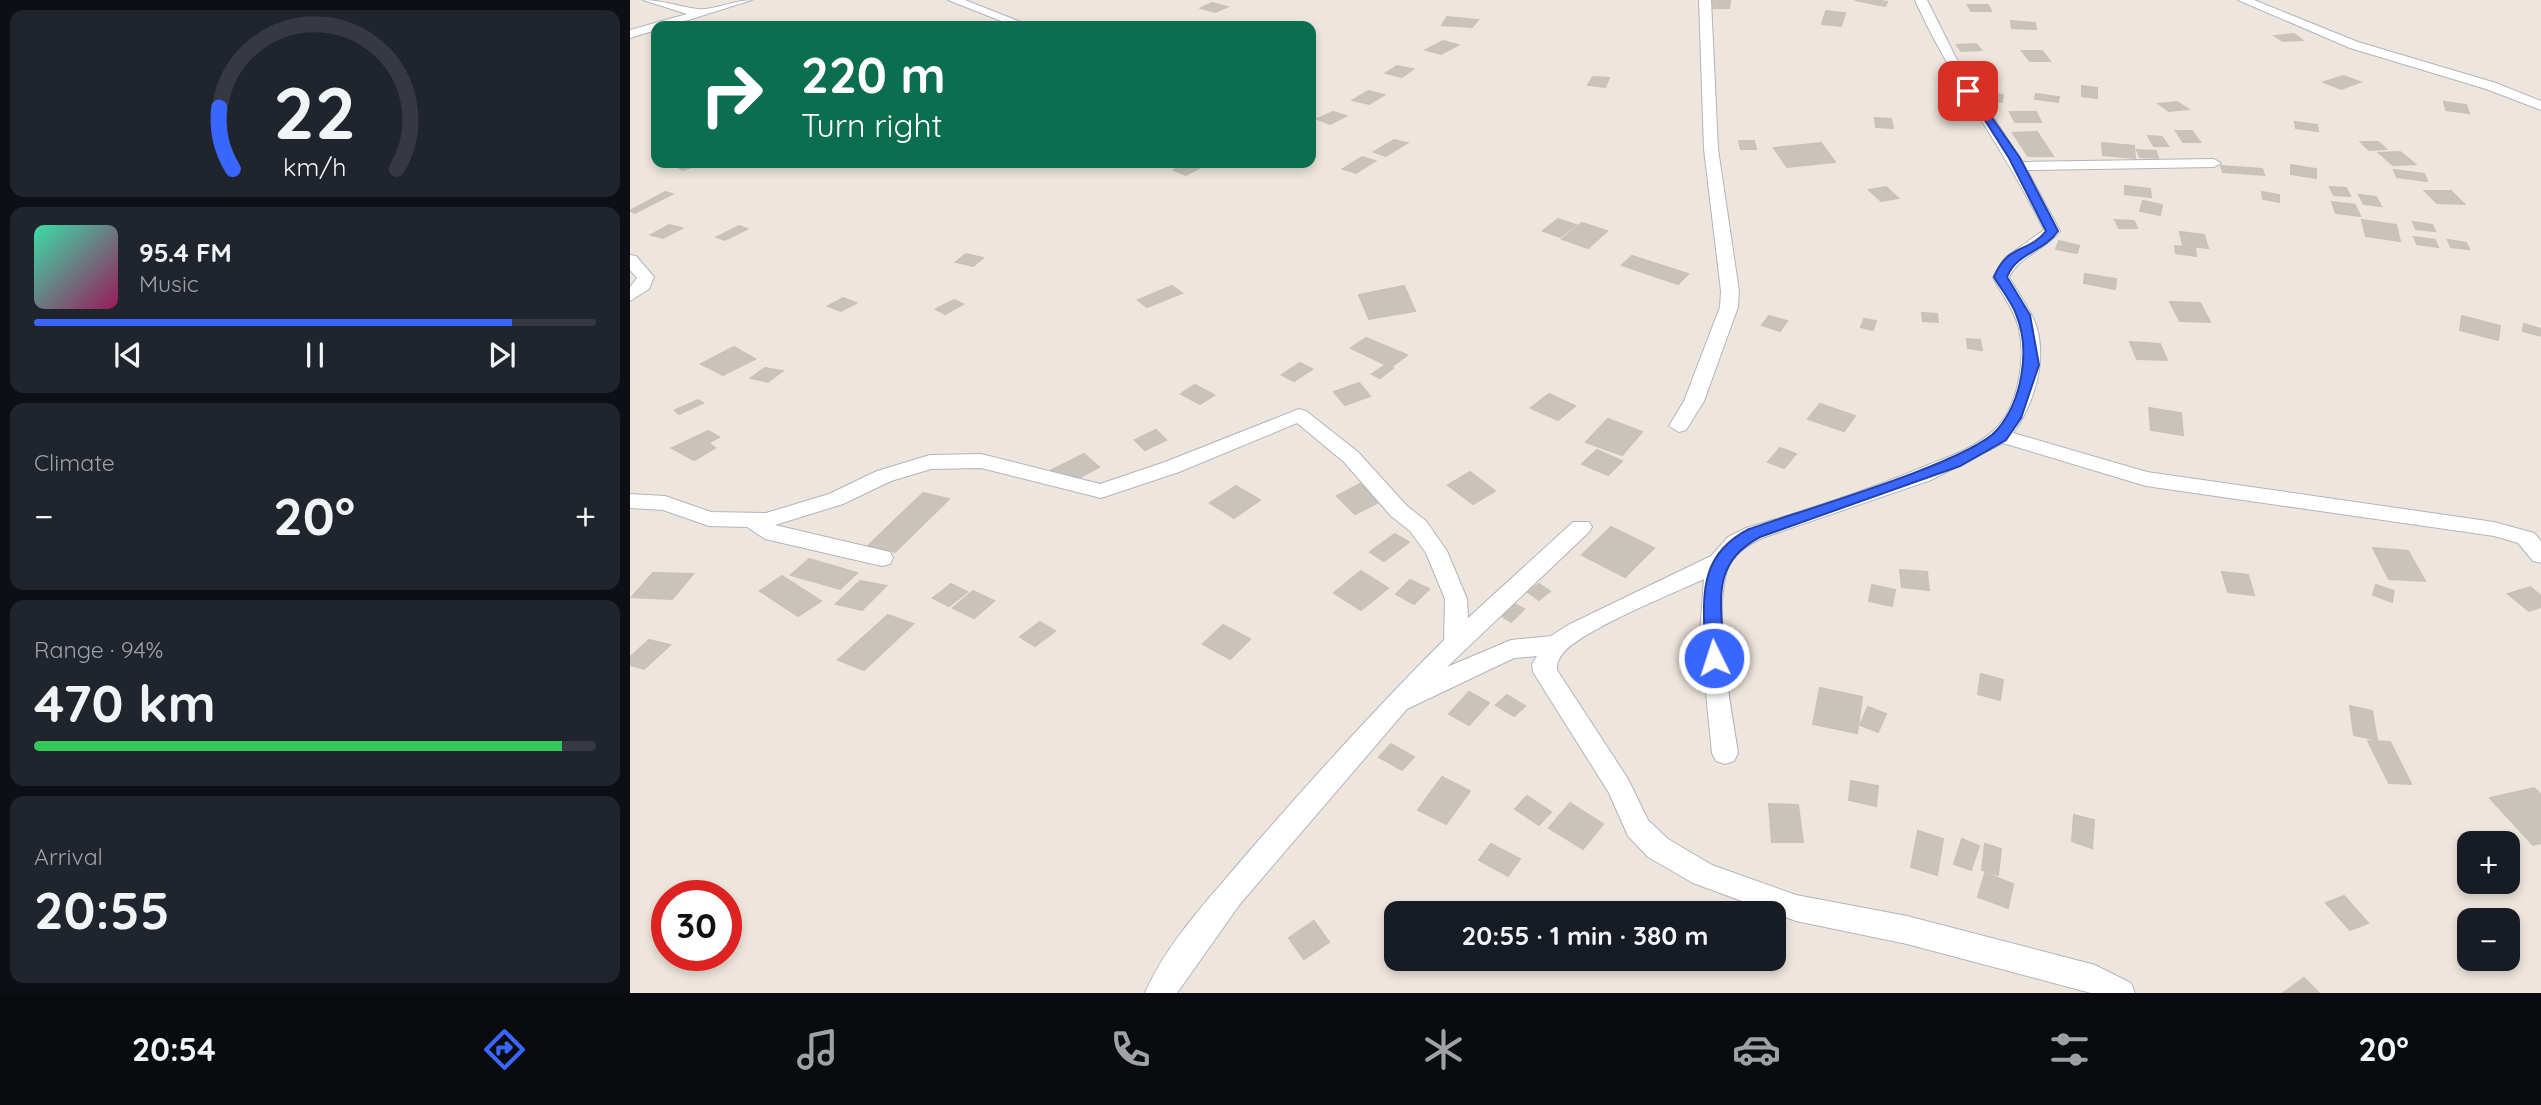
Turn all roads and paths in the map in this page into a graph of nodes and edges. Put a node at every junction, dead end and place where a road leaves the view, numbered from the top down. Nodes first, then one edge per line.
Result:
1 (649, 0) edge
2 (746, 0) edge
3 (954, 0) edge
4 (1705, 0) edge
5 (1921, 0) edge
6 (2244, 0) edge
7 (699, 13) junction
8 (673, 21) edge
9 (1011, 21) edge
10 (651, 28) edge
11 (630, 34) edge
12 (2541, 106) edge
13 (2214, 163) dead end
14 (2019, 166) junction
15 (630, 260) edge
16 (630, 296) edge
17 (1679, 425) dead end
18 (2000, 436) junction
19 (630, 501) edge
20 (752, 520) junction
21 (1581, 527) dead end
22 (2541, 555) edge
23 (882, 558) dead end
24 (1719, 562) junction
25 (1456, 641) junction
26 (1556, 645) junction
27 (1392, 710) junction
28 (1725, 753) dead end
29 (1160, 993) edge
30 (2120, 993) edge

1 - 7 street
2 - 7 street
3 - 9 street
4 - 17 street
5 - 14 street
6 - 12 street
7 - 8 street
10 - 11 street
13 - 14 street
14 - 18 street
15 - 16 street
18 - 22 street
18 - 24 street
19 - 20 street
20 - 23 street
20 - 25 street
21 - 25 street
24 - 26 street
24 - 28 street
25 - 27 street
26 - 27 street
26 - 30 street
27 - 29 street

